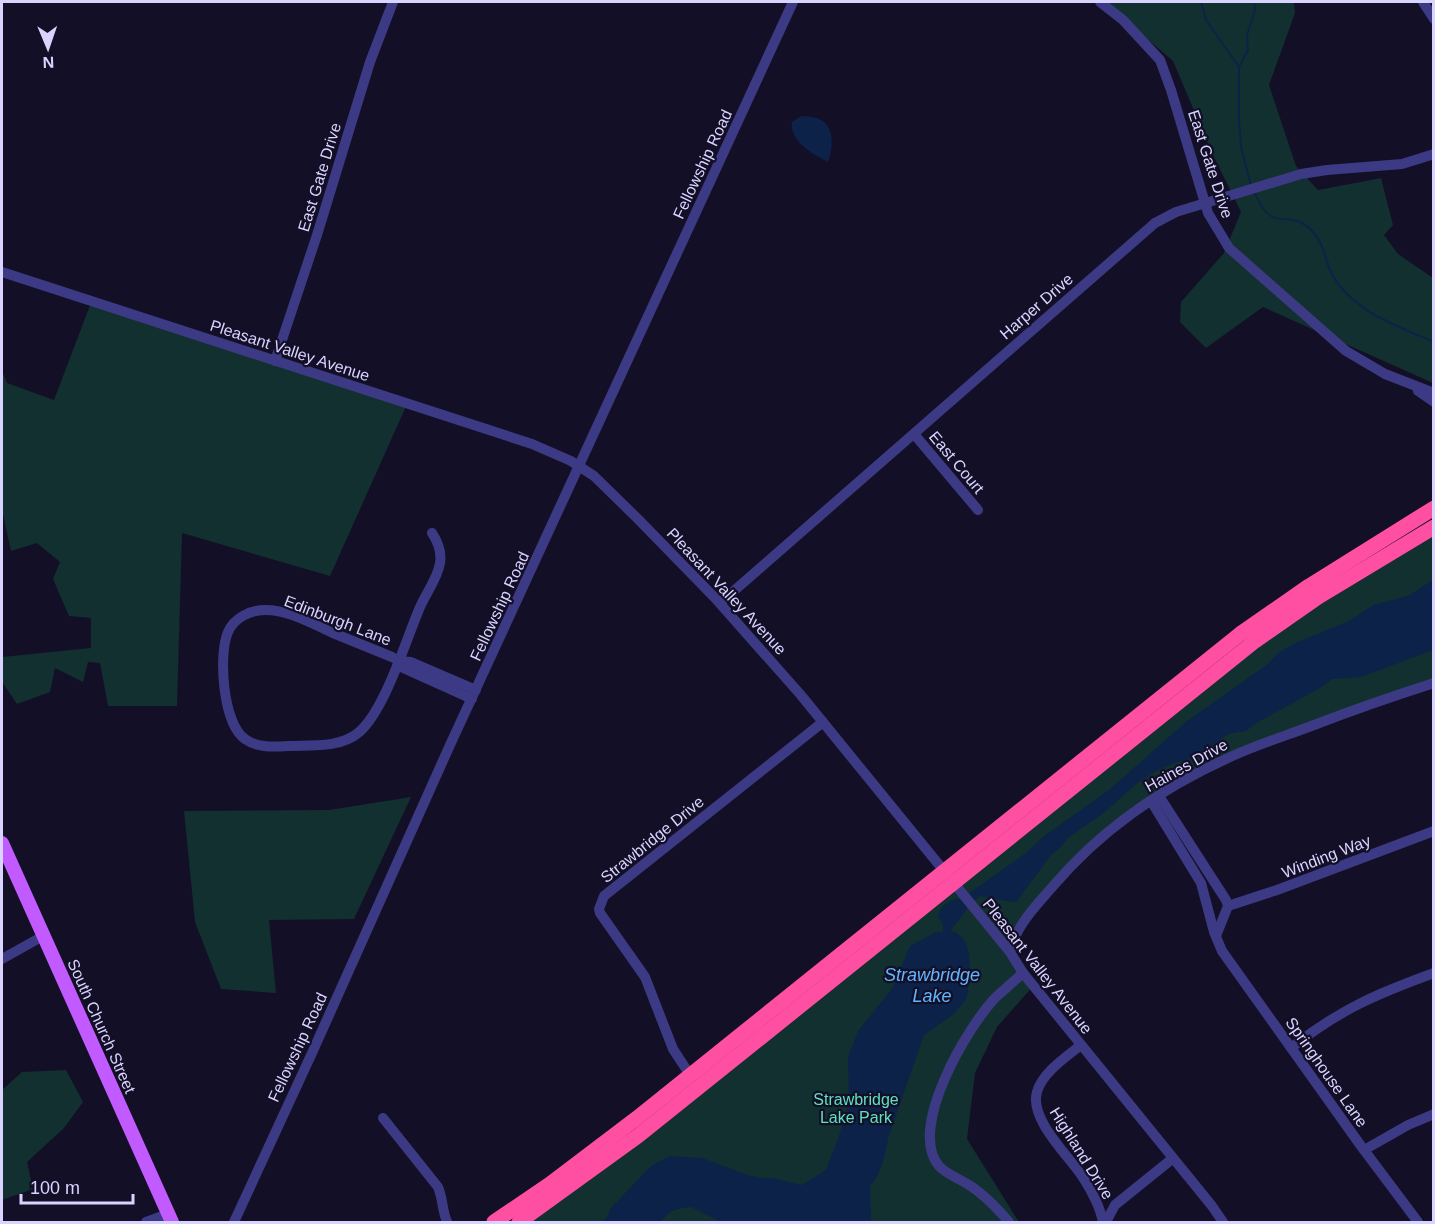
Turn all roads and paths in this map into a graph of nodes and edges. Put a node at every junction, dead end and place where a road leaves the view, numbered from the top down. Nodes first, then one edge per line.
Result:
1 (393, 2) edge
2 (793, 2) edge
3 (1100, 2) edge
4 (1423, 2) edge
5 (1434, 19) edge
6 (1434, 154) edge
7 (1205, 203) junction
8 (2, 272) edge
9 (275, 361) junction
10 (1402, 381) junction
11 (1434, 393) edge
12 (1434, 402) edge
13 (914, 434) junction
14 (579, 466) junction
15 (1434, 508) edge
16 (978, 510) dead end
17 (1434, 527) edge
18 (432, 533) dead end
19 (720, 603) junction
20 (399, 661) junction
21 (1434, 683) edge
22 (474, 695) junction
23 (823, 722) junction
24 (1155, 798) junction
25 (1434, 831) edge
26 (2, 843) edge
27 (953, 882) junction
28 (1201, 884) junction
29 (1228, 906) junction
30 (43, 936) junction
31 (1216, 936) junction
32 (1010, 952) junction
33 (2, 959) edge
34 (1023, 973) junction
35 (1434, 973) edge
36 (1081, 1045) junction
37 (1291, 1048) junction
38 (690, 1075) junction
39 (1434, 1114) edge
40 (383, 1118) dead end
41 (1364, 1150) junction
42 (1172, 1159) junction
43 (170, 1219) edge
44 (146, 1222) edge
45 (234, 1222) edge
46 (447, 1222) edge
47 (494, 1222) edge
48 (519, 1222) edge
49 (1009, 1222) edge
50 (1105, 1222) edge
51 (1223, 1222) edge
52 (1418, 1222) edge

1 - 9 street, East Gate Drive
2 - 14 street, Fellowship Road
3 - 7 street, East Gate Drive
4 - 5 street
6 - 7 street, Harper Drive
7 - 10 street, East Gate Drive
7 - 13 street, Harper Drive
8 - 9 street, Pleasant Valley Avenue
9 - 14 street, Pleasant Valley Avenue
10 - 11 street, East Gate Drive
10 - 12 street, East Gate Drive
13 - 16 street, East Court
13 - 19 street, Harper Drive
14 - 19 street, Pleasant Valley Avenue
14 - 22 street, Fellowship Road
15 - 27 highway
17 - 27 highway
18 - 20 street
19 - 23 street, Pleasant Valley Avenue
20 - 20 street, Edinburgh Lane
20 - 22 street, Edinburgh Lane
21 - 24 street, Haines Drive
22 - 45 street, Fellowship Road
23 - 27 street, Pleasant Valley Avenue
23 - 38 street, Strawbridge Drive
24 - 28 street, Springhouse Lane
24 - 29 street
24 - 32 street, Haines Drive
25 - 29 street, Winding Way
26 - 30 main road, South Church Street
27 - 32 street, Pleasant Valley Avenue
27 - 38 highway
27 - 48 highway
28 - 29 street, Springhouse Lane
28 - 31 street, Springhouse Lane
29 - 31 street
30 - 33 street
30 - 43 main road, South Church Street
31 - 37 street, Springhouse Lane
32 - 34 street, Pleasant Valley Avenue
34 - 36 street, Pleasant Valley Avenue
34 - 49 street
35 - 37 street
36 - 42 street, Pleasant Valley Avenue
36 - 50 street, Highland Drive
37 - 41 street, Springhouse Lane
38 - 47 highway
39 - 41 street
40 - 46 street
41 - 52 street, Springhouse Lane
42 - 50 street
42 - 51 street, Pleasant Valley Avenue
43 - 44 street

